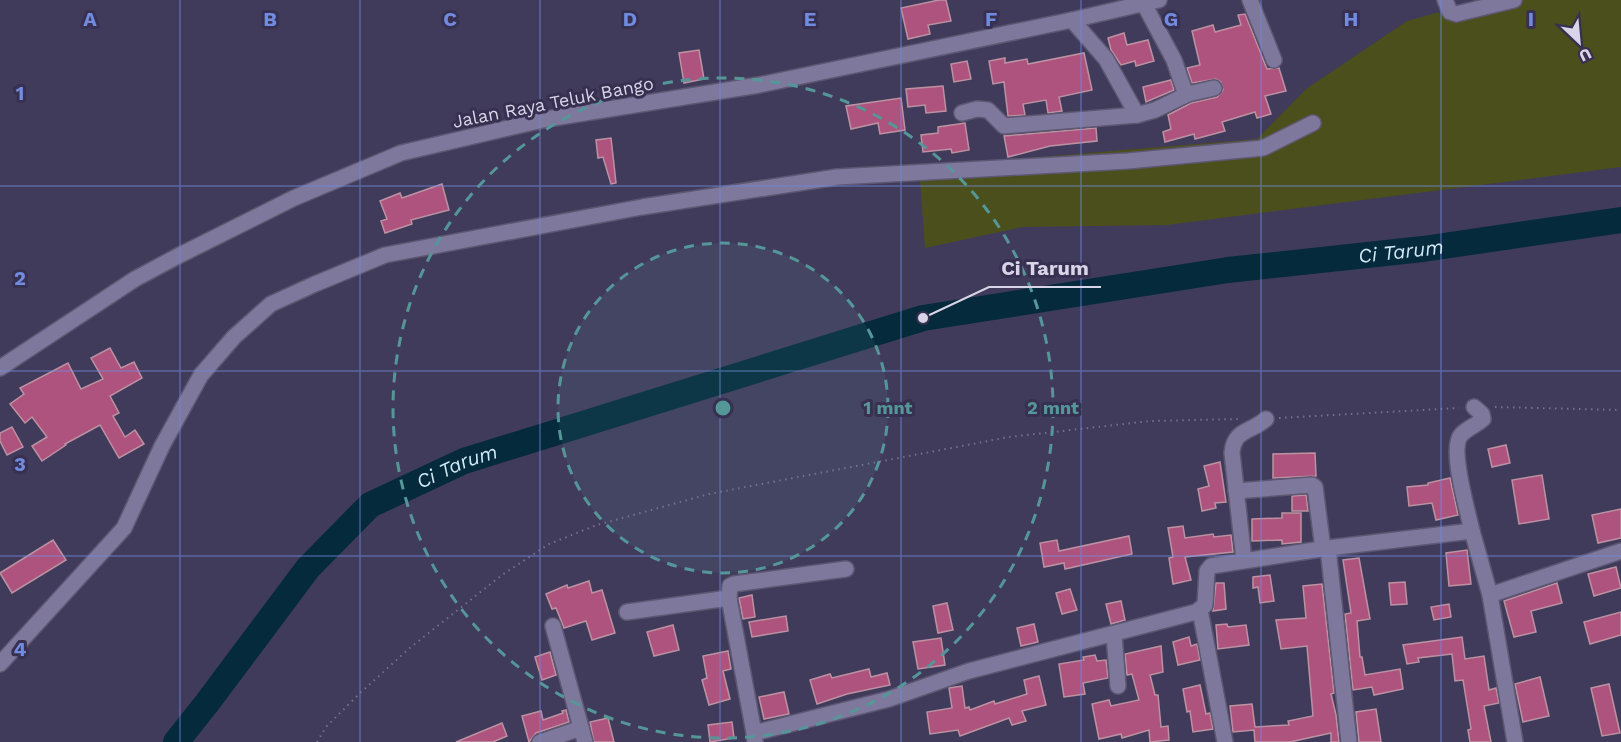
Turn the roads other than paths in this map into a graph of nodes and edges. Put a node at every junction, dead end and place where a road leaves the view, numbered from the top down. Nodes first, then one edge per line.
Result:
1 (1250, 0) edge
2 (1445, 0) edge
3 (1514, 0) edge
4 (1152, 2) edge
5 (1072, 20) junction
6 (1274, 60) dead end
7 (1214, 88) dead end
8 (1186, 95) junction
9 (962, 113) dead end
10 (1137, 115) junction
11 (1313, 123) dead end
12 (0, 368) edge
13 (1474, 407) road end
14 (1266, 419) road end
15 (1236, 491) junction
16 (1473, 531) junction
17 (1325, 549) junction
18 (1621, 551) edge
19 (1244, 560) junction
20 (846, 569) dead end
21 (1490, 595) junction
22 (729, 598) junction
23 (1200, 610) junction
24 (627, 612) dead end
25 (553, 626) dead end
26 (1114, 634) junction
27 (0, 664) edge
28 (1118, 686) dead end
29 (583, 735) edge
30 (755, 737) edge
31 (540, 742) edge
32 (1225, 742) edge
33 (1349, 742) edge
34 (1515, 742) edge

1 - 6 street
2 - 3 street
4 - 5 street, Jalan Raya Teluk Bango
4 - 8 street
5 - 10 street
5 - 12 street, Jalan Raya Teluk Bango
7 - 8 street
8 - 10 street
9 - 10 street
11 - 27 street
13 - 16 street
14 - 15 street
15 - 17 street
15 - 19 street
16 - 17 street
16 - 21 street
17 - 19 street
17 - 33 street
18 - 21 street
19 - 23 street
20 - 22 street
21 - 34 street
22 - 24 street
22 - 30 street
23 - 26 street
23 - 32 street
25 - 29 street
26 - 28 street
26 - 30 street
29 - 31 street

